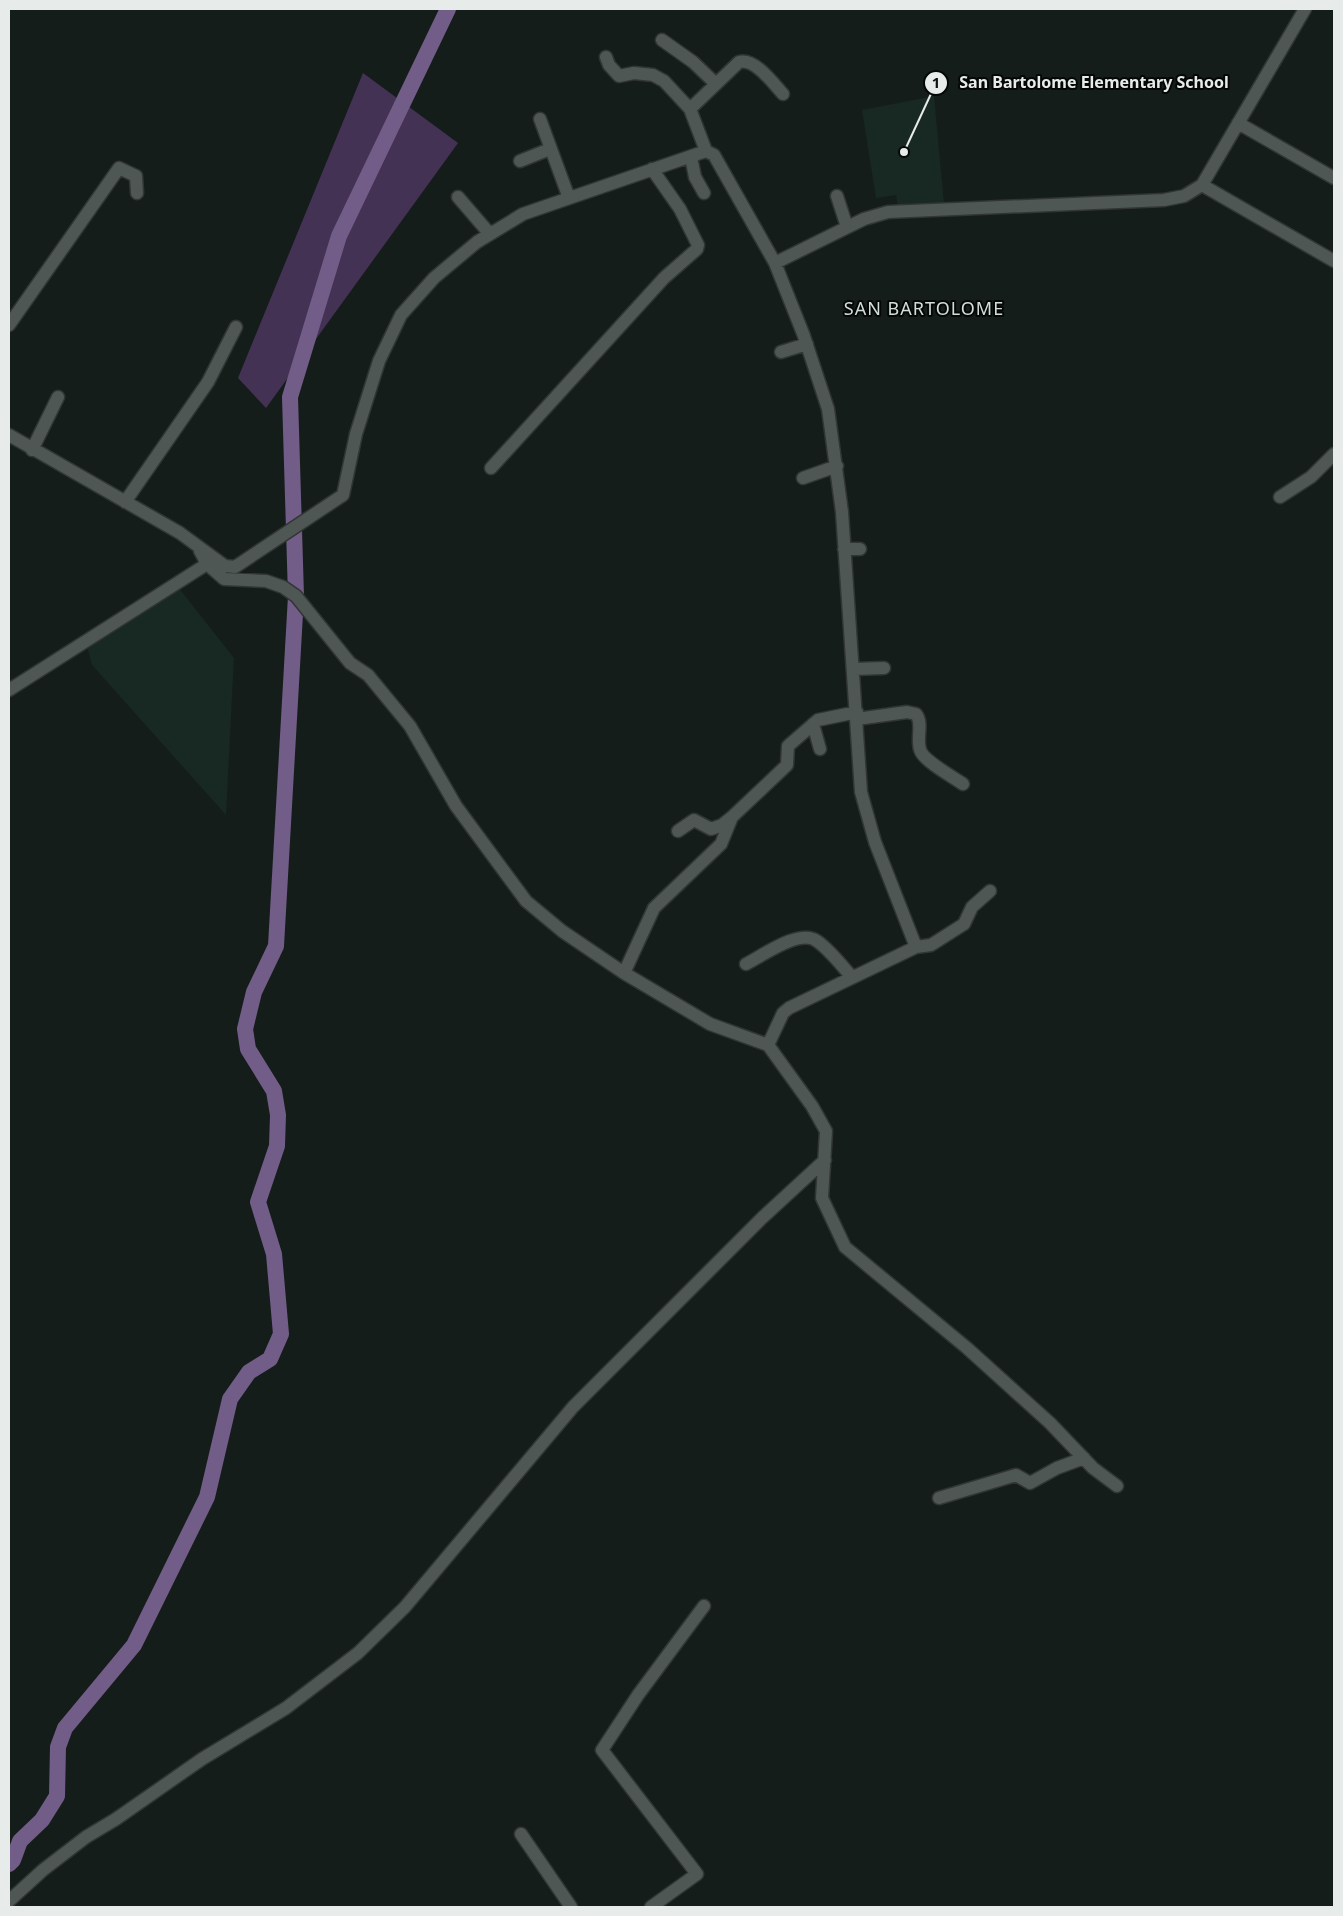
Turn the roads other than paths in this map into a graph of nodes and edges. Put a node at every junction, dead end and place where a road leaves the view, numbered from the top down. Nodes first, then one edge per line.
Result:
1 (1305, 9) edge
2 (662, 40) dead end
3 (606, 56) dead end
4 (716, 84) junction
5 (783, 94) dead end
6 (690, 109) junction
7 (540, 119) dead end
8 (1238, 123) junction
9 (550, 149) junction
10 (706, 152) junction
11 (691, 157) junction
12 (520, 161) dead end
13 (652, 169) junction
14 (1334, 178) edge
15 (1202, 185) junction
16 (137, 193) dead end
17 (704, 193) dead end
18 (837, 196) dead end
19 (458, 197) dead end
20 (569, 198) junction
21 (847, 227) junction
22 (489, 233) junction
23 (1334, 262) edge
24 (775, 263) junction
25 (9, 325) edge
26 (236, 327) dead end
27 (807, 344) junction
28 (781, 352) dead end
29 (58, 396) dead end
30 (9, 436) edge
31 (32, 450) junction
32 (1334, 454) edge
33 (837, 466) junction
34 (491, 468) dead end
35 (802, 478) dead end
36 (1280, 497) dead end
37 (125, 502) junction
38 (199, 546) junction
39 (844, 549) junction
40 (860, 549) dead end
41 (207, 564) junction
42 (884, 668) dead end
43 (854, 669) junction
44 (9, 690) edge
45 (857, 715) junction
46 (813, 724) junction
47 (820, 748) dead end
48 (963, 784) dead end
49 (732, 817) junction
50 (678, 831) dead end
51 (990, 890) dead end
52 (916, 946) junction
53 (746, 964) dead end
54 (624, 973) junction
55 (852, 977) junction
56 (768, 1045) junction
57 (825, 1160) junction
58 (1084, 1458) junction
59 (1117, 1486) dead end
60 (939, 1498) dead end
61 (704, 1606) dead end
62 (522, 1834) dead end
63 (9, 1901) edge
64 (571, 1907) edge
65 (651, 1907) edge

1 - 8 street
2 - 4 street
3 - 6 street
4 - 5 street
4 - 6 street
6 - 10 street
7 - 9 street
8 - 14 street
8 - 15 street
9 - 12 street
9 - 20 street
10 - 11 street
10 - 24 street
11 - 13 street
11 - 17 street
13 - 20 street
13 - 34 street
15 - 21 street
15 - 23 street
16 - 25 street
18 - 21 street
19 - 22 street
20 - 22 street
21 - 24 street
22 - 38 street
24 - 27 street
26 - 37 street
27 - 28 street
27 - 33 street
29 - 31 street
30 - 31 street
31 - 37 street
32 - 36 street
33 - 35 street
33 - 39 street
37 - 38 street
38 - 41 street
39 - 40 street
39 - 43 street
41 - 44 street
41 - 54 street
42 - 43 street
43 - 45 street
45 - 46 street
45 - 48 street
45 - 52 street
46 - 47 street
46 - 49 street
49 - 50 street
49 - 54 street
51 - 52 street
52 - 55 street
53 - 55 street
54 - 56 street
55 - 56 street
56 - 57 street
57 - 58 street
57 - 63 street
58 - 59 street
58 - 60 street
61 - 65 street
62 - 64 street

